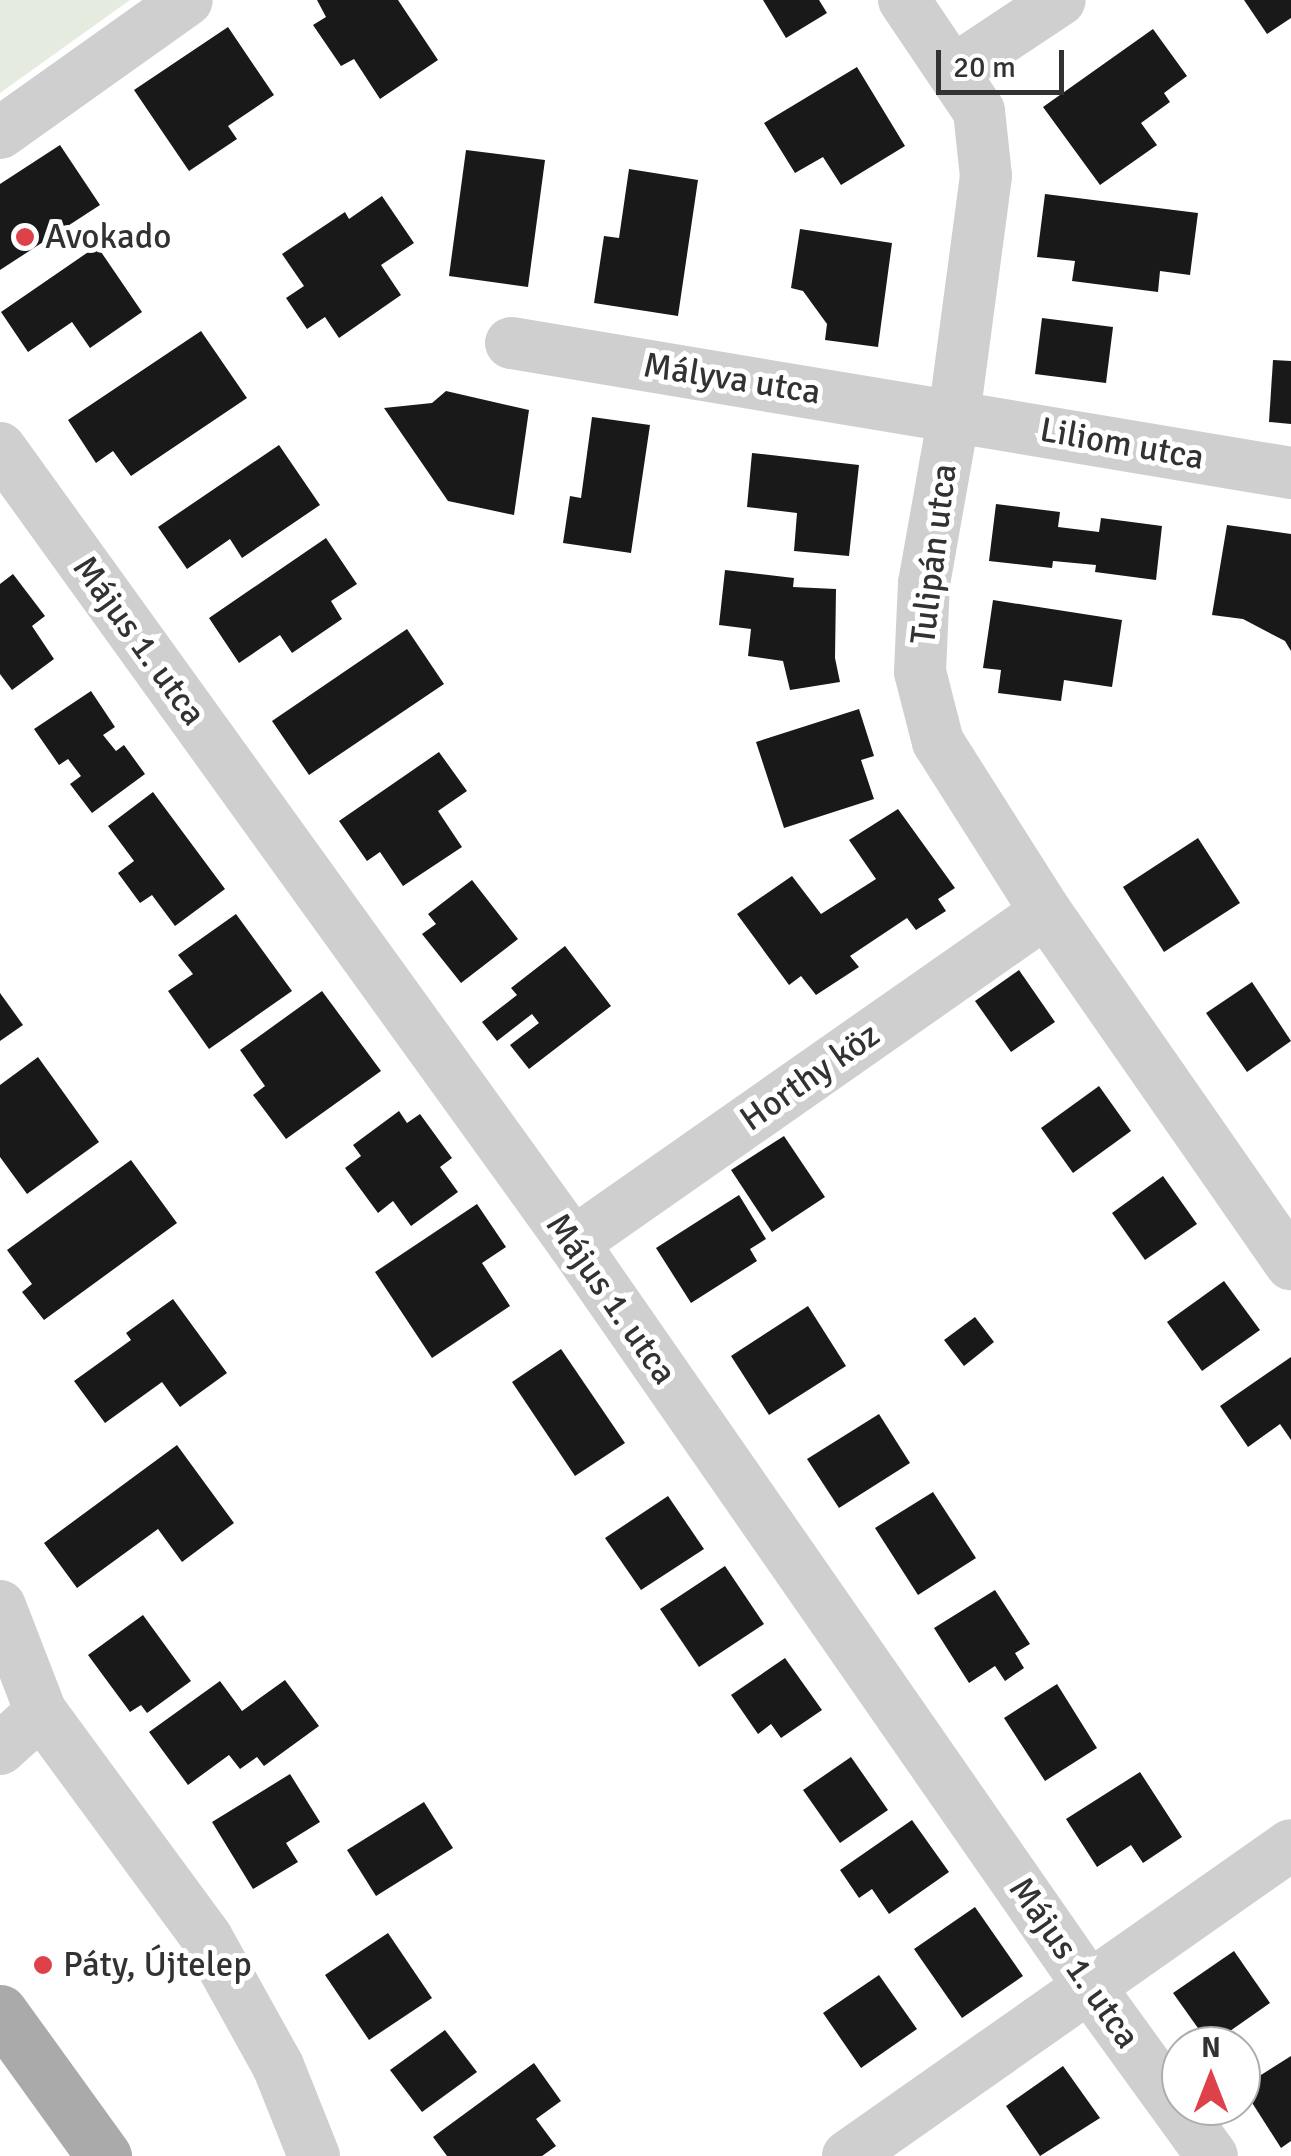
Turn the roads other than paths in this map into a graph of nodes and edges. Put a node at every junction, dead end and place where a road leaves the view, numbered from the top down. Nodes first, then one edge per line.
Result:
1 (187, 0) edge
2 (904, 0) edge
3 (1060, 0) edge
4 (952, 70) junction
5 (0, 133) edge
6 (511, 344) dead end
7 (954, 415) junction
8 (0, 448) edge
9 (1291, 473) edge
10 (1046, 912) junction
11 (574, 1243) junction
12 (1291, 1264) edge
13 (0, 1606) edge
14 (41, 1712) junction
15 (0, 1749) edge
16 (1291, 1846) edge
17 (1091, 1990) junction
18 (0, 2012) edge
19 (104, 2156) edge
20 (314, 2156) edge
21 (848, 2156) edge
22 (1212, 2156) edge

1 - 5 street
2 - 4 street, Tulipán utca
3 - 4 street
4 - 7 street, Tulipán utca
6 - 7 street, Mályva utca
7 - 9 street, Liliom utca
7 - 10 street, Tulipán utca
8 - 11 street, Május 1. utca
10 - 11 street, Horthy köz
10 - 12 street, Tulipán utca
11 - 17 street, Május 1. utca
13 - 14 street
14 - 15 street
14 - 20 street
16 - 17 street
17 - 21 street
17 - 22 street, Május 1. utca
18 - 19 main road

